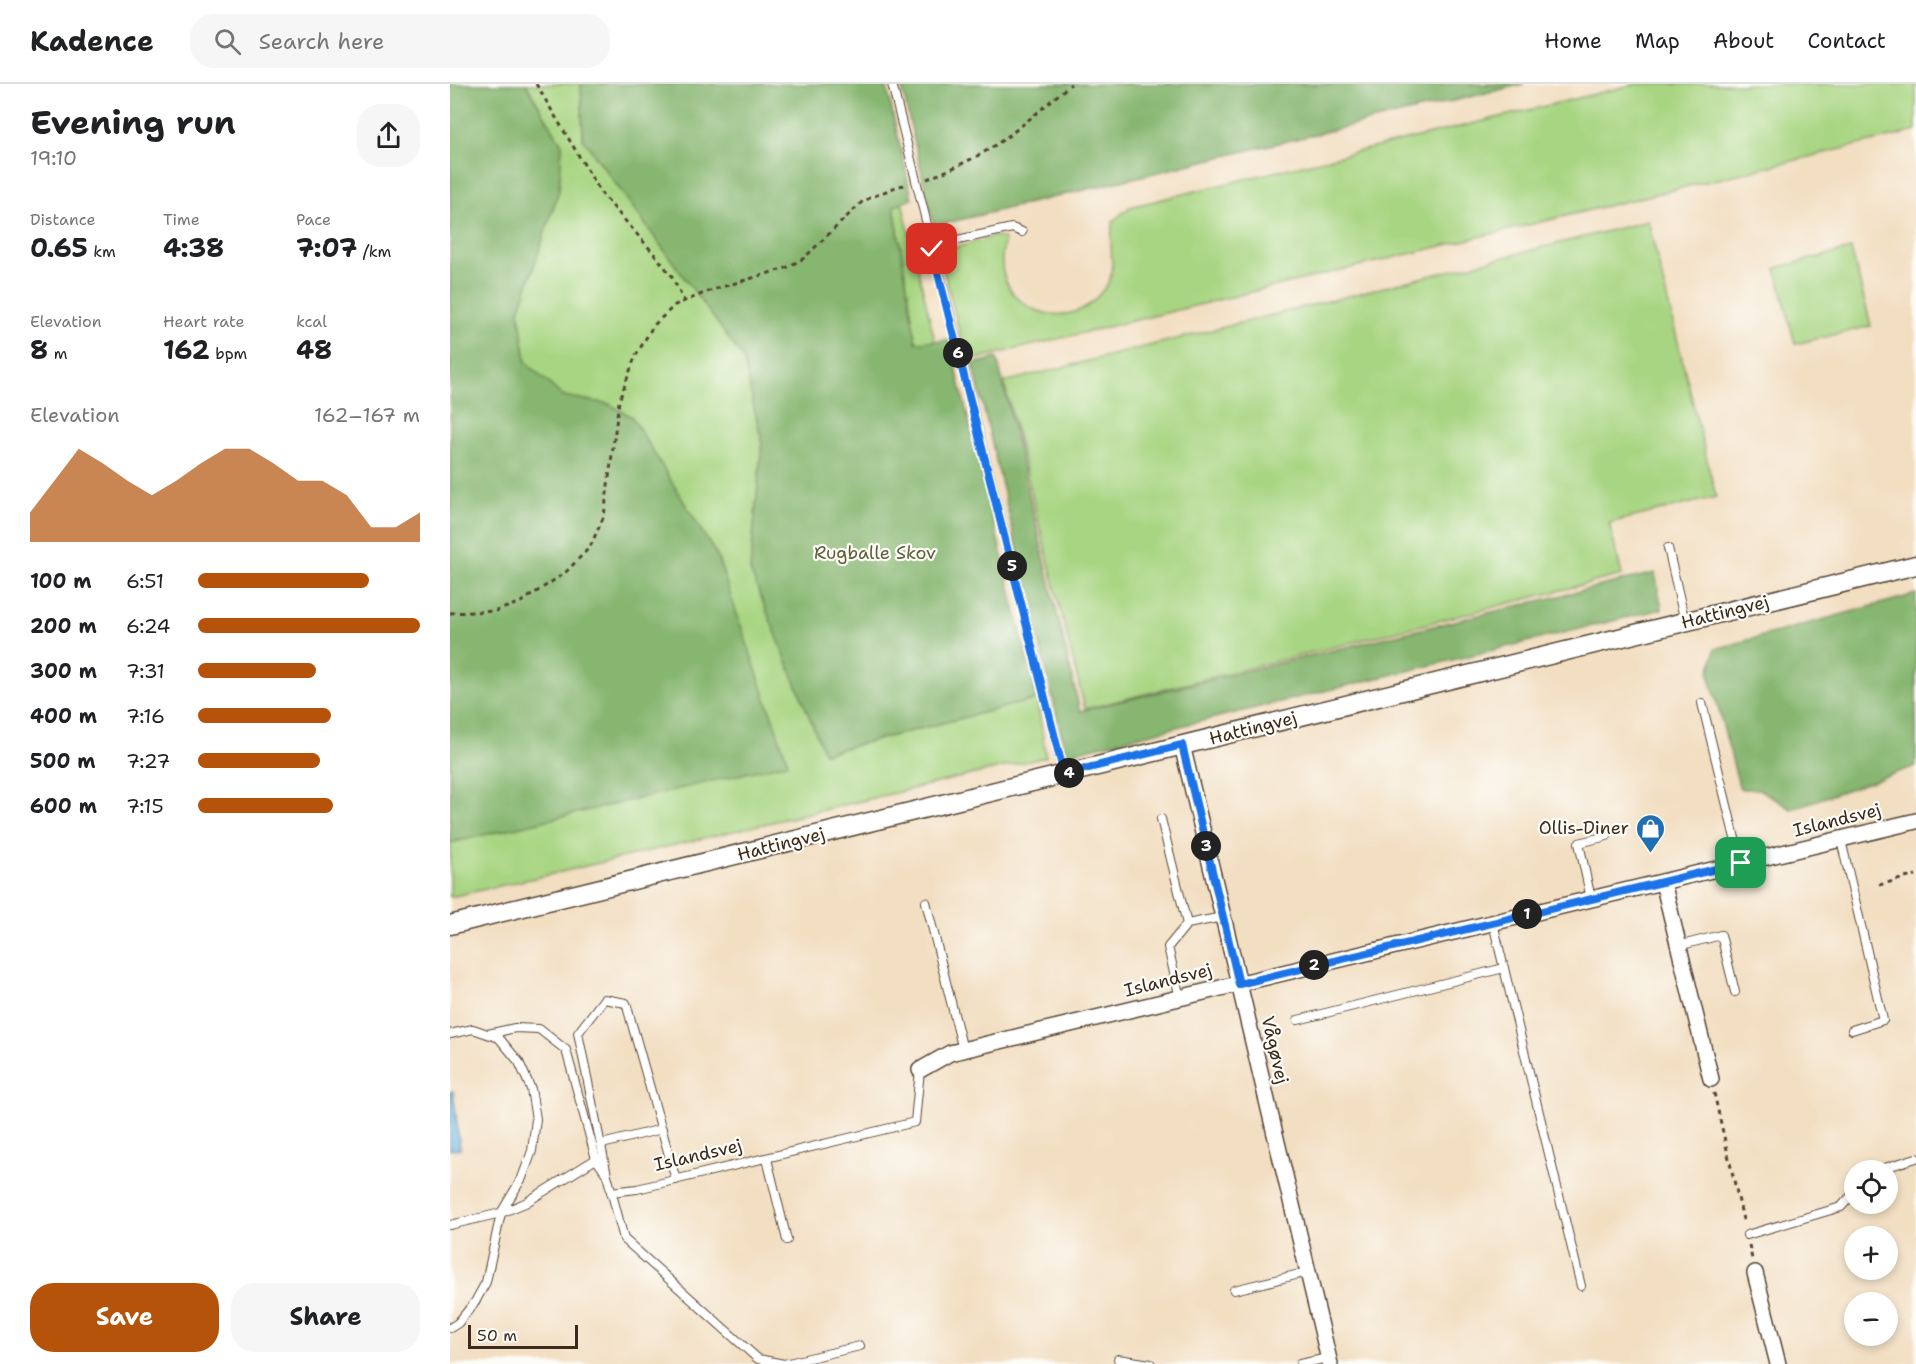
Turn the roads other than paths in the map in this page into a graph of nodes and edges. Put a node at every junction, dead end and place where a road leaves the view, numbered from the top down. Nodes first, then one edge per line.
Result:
1 (892, 84) edge
2 (1022, 232) dead end
3 (932, 249) junction
4 (1668, 548) dead end
5 (1916, 565) edge
6 (1685, 622) junction
7 (1702, 703) dead end
8 (1182, 745) junction
9 (1064, 774) junction
10 (1161, 819) dead end
11 (1916, 821) edge
12 (1607, 836) dead end
13 (1840, 840) junction
14 (1741, 863) junction
15 (1663, 882) junction
16 (1591, 899) junction
17 (926, 902) dead end
18 (1223, 916) junction
19 (1492, 923) junction
20 (1186, 924) junction
21 (450, 925) edge
22 (1678, 946) junction
23 (1504, 968) junction
24 (1239, 984) junction
25 (1735, 992) dead end
26 (1180, 998) junction
27 (1298, 1020) dead end
28 (1852, 1030) dead end
29 (450, 1034) edge
30 (486, 1034) junction
31 (963, 1050) junction
32 (920, 1070) joint
33 (587, 1074) junction
34 (573, 1077) junction
35 (1711, 1079) road end
36 (662, 1129) junction
37 (602, 1144) junction
38 (1916, 1158) edge
39 (596, 1159) junction
40 (767, 1159) junction
41 (1898, 1164) edge
42 (608, 1175) junction
43 (676, 1180) junction
44 (611, 1192) junction
45 (1844, 1204) edge
46 (501, 1213) junction
47 (450, 1225) edge
48 (1747, 1235) road end
49 (787, 1240) dead end
50 (1308, 1272) junction
51 (1755, 1273) road end
52 (1581, 1286) dead end
53 (1234, 1290) dead end
54 (450, 1328) edge
55 (860, 1346) dead end
56 (1118, 1359) dead end
57 (1329, 1361) edge
58 (784, 1364) edge
59 (1151, 1364) edge
60 (1300, 1364) edge
61 (1778, 1364) edge

1 - 3 lane
2 - 3 lane
3 - 9 lane
4 - 6 lane
5 - 6 street, Hattingvej
6 - 8 street, Hattingvej
7 - 14 lane
8 - 9 street, Hattingvej
8 - 18 street, Vågøvej
9 - 21 street, Hattingvej
10 - 20 lane
11 - 13 street, Islandsvej
12 - 16 lane
13 - 14 street, Islandsvej
13 - 28 lane
14 - 15 street, Islandsvej
15 - 16 street, Islandsvej
15 - 22 street
16 - 19 street, Islandsvej
17 - 31 lane
18 - 20 lane
18 - 24 street, Vågøvej
19 - 23 lane
19 - 24 street, Islandsvej
20 - 26 lane
22 - 25 lane
22 - 35 street
23 - 27 lane
23 - 52 lane
24 - 26 street, Islandsvej
24 - 50 street, Vågøvej
26 - 31 street, Islandsvej
29 - 30 lane
30 - 34 lane
30 - 46 lane
31 - 32 street, Islandsvej
32 - 40 lane, Islandsvej
33 - 34 lane
33 - 36 lane
33 - 37 lane
34 - 39 lane
36 - 37 lane
36 - 43 lane
37 - 42 lane
38 - 41 lane
39 - 42 lane
39 - 46 lane
40 - 43 lane, Islandsvej
40 - 49 lane, Islandsvej
42 - 44 lane
43 - 44 lane, Islandsvej
44 - 58 lane
45 - 48 lane
46 - 47 lane
46 - 54 lane
50 - 53 lane
50 - 57 street, Vågøvej
51 - 61 street
55 - 58 lane
56 - 59 lane
57 - 60 lane

